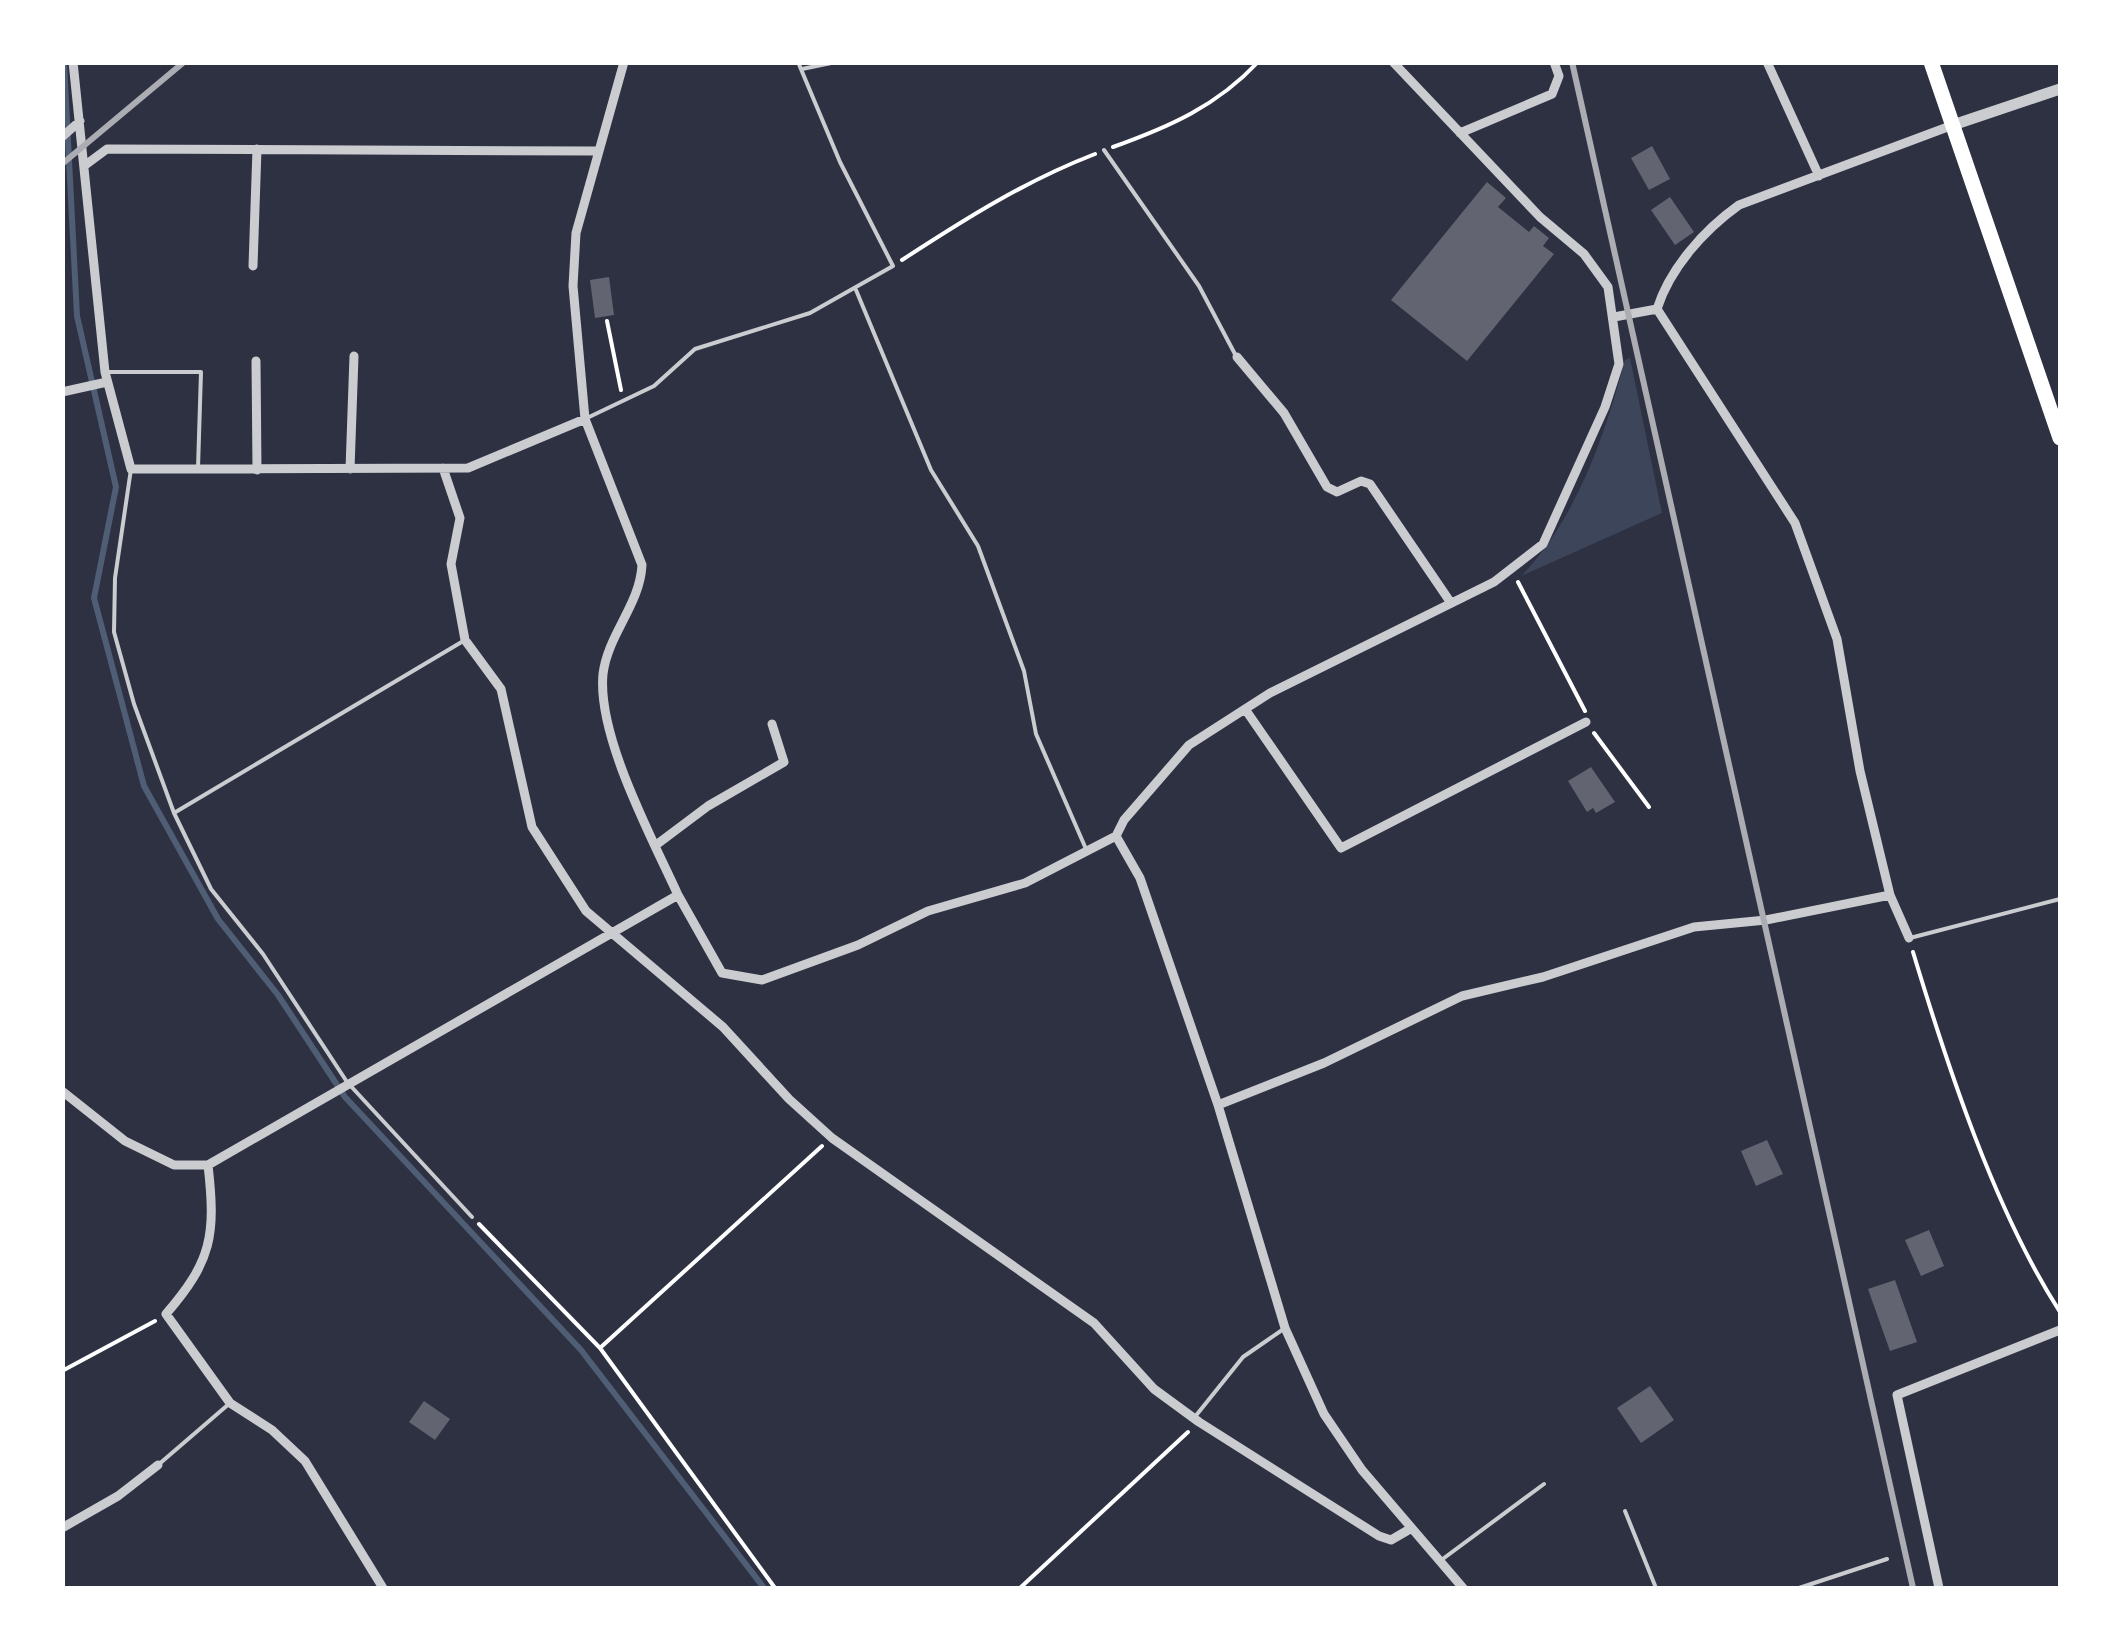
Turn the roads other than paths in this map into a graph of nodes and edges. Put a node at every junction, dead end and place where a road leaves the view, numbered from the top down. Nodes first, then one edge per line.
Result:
1 (74, 62) edge
2 (624, 62) edge
3 (836, 62) edge
4 (1393, 62) edge
5 (1554, 62) edge
6 (1767, 62) edge
7 (1931, 62) edge
8 (800, 66) edge
9 (2060, 90) edge
10 (80, 121) junction
11 (1953, 125) junction
12 (1460, 133) junction
13 (62, 137) edge
14 (257, 149) junction
15 (1104, 150) road end
16 (596, 151) junction
17 (84, 166) junction
18 (1820, 176) junction
19 (253, 266) dead end
20 (856, 290) junction
21 (1657, 309) junction
22 (1614, 317) junction
23 (354, 356) dead end
24 (1237, 357) joint
25 (256, 361) dead end
26 (106, 377) junction
27 (62, 392) edge
28 (585, 419) junction
29 (2060, 438) edge
30 (198, 468) junction
31 (350, 468) junction
32 (442, 468) junction
33 (131, 469) junction
34 (258, 470) junction
35 (1452, 603) junction
36 (465, 640) junction
37 (1245, 710) junction
38 (1586, 722) road end
39 (772, 724) dead end
40 (174, 813) junction
41 (1116, 836) junction
42 (656, 845) junction
43 (1086, 849) junction
44 (678, 895) junction
45 (1890, 896) junction
46 (2060, 899) edge
47 (616, 934) junction
48 (1908, 938) joint
49 (347, 1082) junction
50 (62, 1091) edge
51 (1218, 1105) junction
52 (208, 1165) junction
53 (472, 1218) road end
54 (1285, 1328) junction
55 (2060, 1330) edge
56 (230, 1403) junction
57 (1196, 1420) junction
58 (158, 1465) joint
59 (1544, 1484) dead end
60 (1625, 1511) dead end
61 (62, 1528) edge
62 (1410, 1529) junction
63 (1887, 1559) dead end
64 (1439, 1562) junction
65 (384, 1588) edge
66 (1462, 1588) edge
67 (1656, 1588) edge
68 (1799, 1588) edge
69 (1940, 1588) edge

1 - 10 street
2 - 16 street
3 - 8 lane
4 - 12 street
5 - 12 street
6 - 18 street
7 - 11 highway
8 - 20 lane
9 - 11 street
10 - 13 street
10 - 17 street
11 - 18 street
11 - 29 highway
12 - 22 street
14 - 16 street
14 - 17 street
14 - 19 street
15 - 24 lane
16 - 28 street
17 - 26 street
18 - 21 street
20 - 28 lane
20 - 43 lane
21 - 22 street
21 - 45 street
22 - 35 street
23 - 31 street
24 - 35 street
25 - 34 street
26 - 27 street
26 - 30 lane
26 - 33 street
28 - 32 street
28 - 42 street
30 - 33 street
30 - 34 street
31 - 32 street
31 - 34 street
32 - 36 street
33 - 40 lane
35 - 37 street
36 - 40 lane
36 - 47 street
37 - 38 street
37 - 41 street
39 - 42 street
40 - 49 lane
41 - 43 street
41 - 51 street
42 - 44 street
43 - 44 street
44 - 47 street
45 - 48 street
45 - 51 street
46 - 48 lane
47 - 49 street
47 - 57 street
49 - 52 street
49 - 53 lane
50 - 52 street
51 - 54 street
52 - 56 street
54 - 57 lane
54 - 62 street
55 - 69 street
56 - 58 lane
56 - 65 street
57 - 62 street
58 - 61 street
59 - 64 lane
60 - 67 lane
62 - 64 street
63 - 68 lane
64 - 66 street

